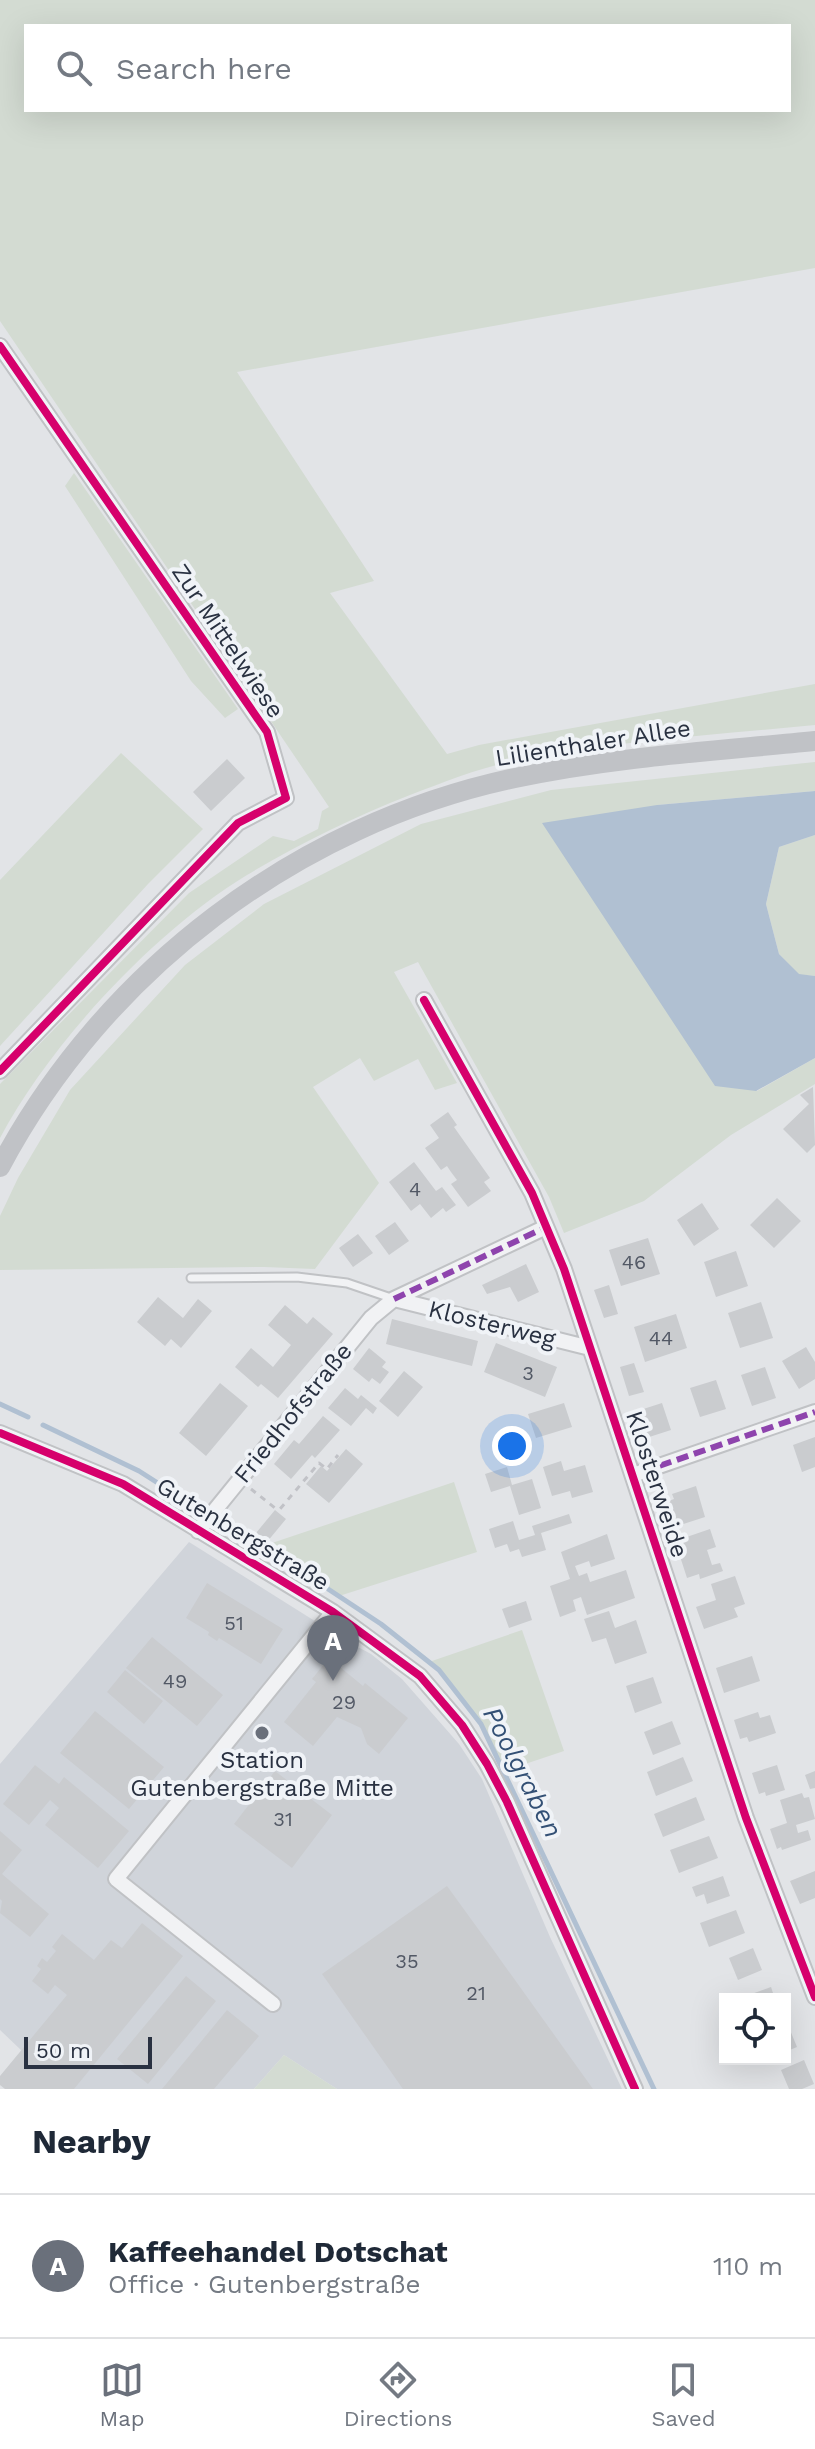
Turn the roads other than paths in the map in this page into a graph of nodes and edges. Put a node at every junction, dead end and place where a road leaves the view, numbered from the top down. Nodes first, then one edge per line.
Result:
1 (0, 346) edge
2 (815, 741) edge
3 (424, 1000) dead end
4 (0, 1071) edge
5 (0, 1167) edge
6 (546, 1227) junction
7 (191, 1278) dead end
8 (394, 1299) junction
9 (590, 1348) junction
10 (815, 1412) edge
11 (0, 1433) edge
12 (633, 1475) junction
13 (198, 1531) junction
14 (333, 1612) junction
15 (812, 1981) edge
16 (815, 1997) edge
17 (273, 2004) dead end
18 (635, 2089) edge

1 - 4 street, Zur Mittelwiese
2 - 5 main road, Lilienthaler Allee
3 - 6 street, Klosterweide
6 - 8 street, Friedhofstraße
6 - 9 street, Klosterweide
7 - 8 lane
8 - 9 street, Klosterweg
8 - 13 street, Friedhofstraße
9 - 12 street, Klosterweide
10 - 12 street
11 - 13 street, Gutenbergstraße
12 - 15 street, Klosterweide
13 - 14 street, Gutenbergstraße
14 - 17 street, Gutenbergstraße
14 - 18 street, Gutenbergstraße
15 - 16 street, Klosterweide

